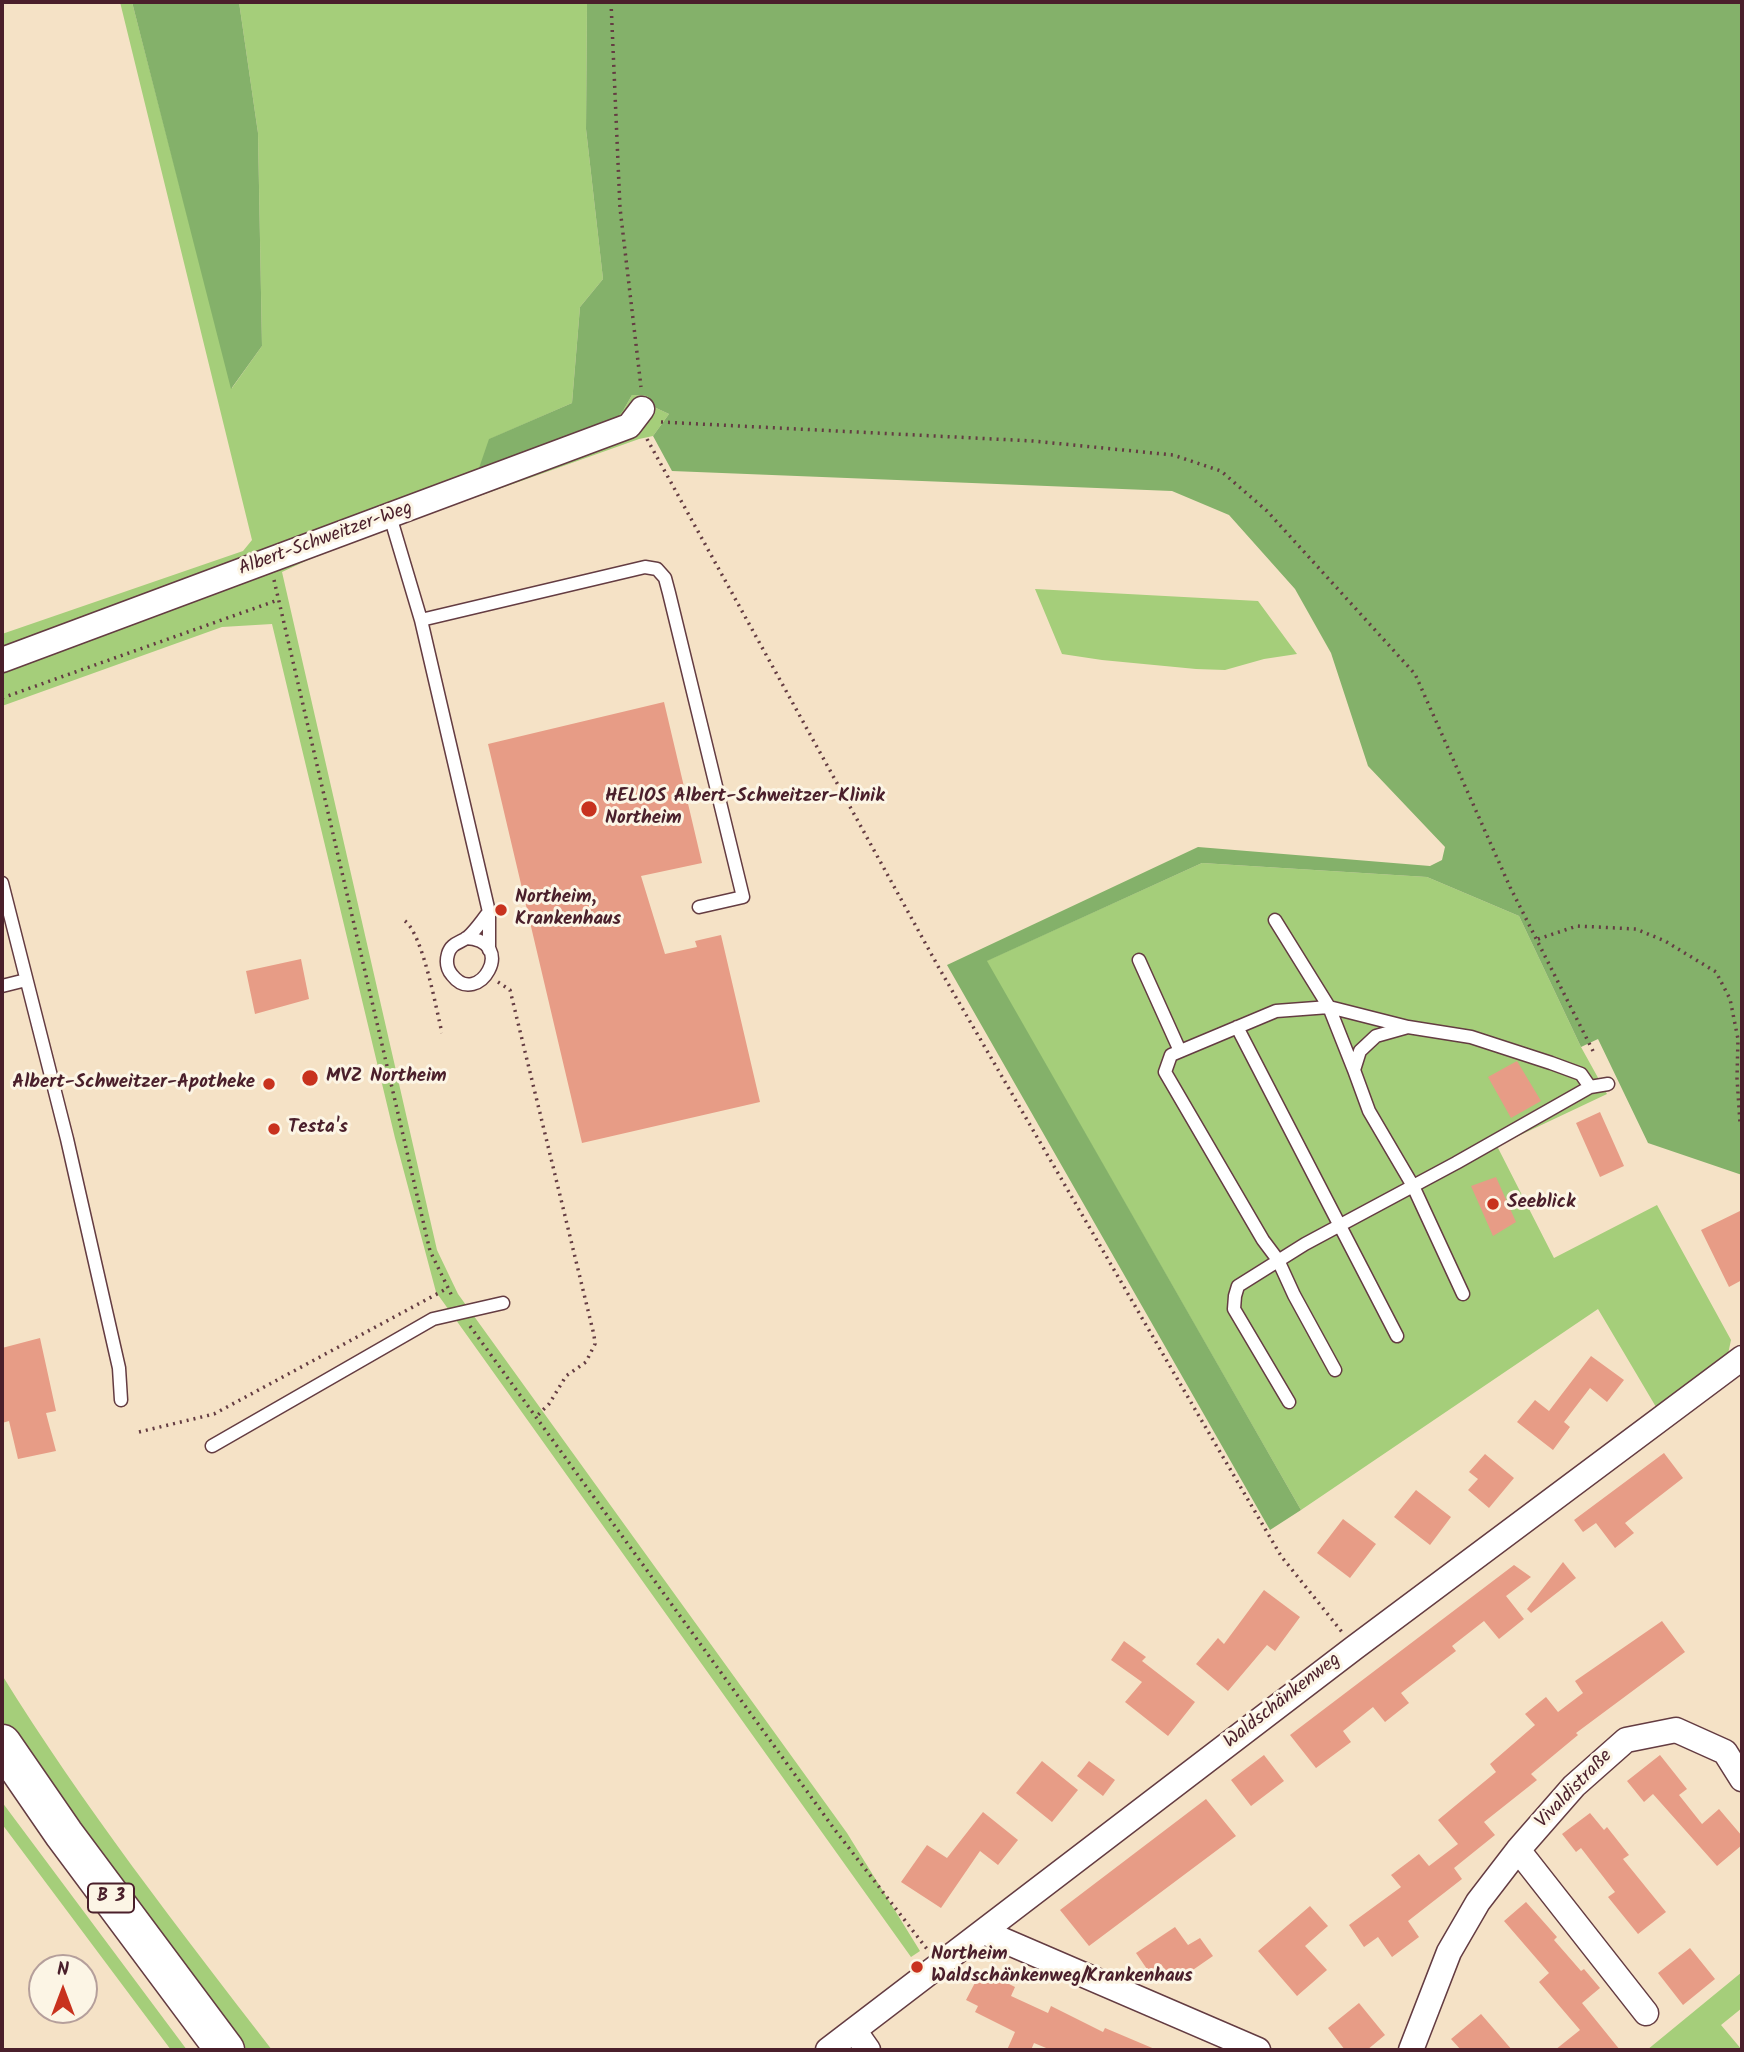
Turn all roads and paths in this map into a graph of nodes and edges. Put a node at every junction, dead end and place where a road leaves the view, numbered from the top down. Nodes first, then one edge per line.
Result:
1 (611, 2) edge
2 (644, 415) junction
3 (390, 516) junction
4 (269, 561) junction
5 (278, 600) junction
6 (421, 620) junction
7 (2, 660) edge
8 (2, 698) edge
9 (2, 883) edge
10 (699, 907) dead end
11 (489, 912) junction
12 (1275, 920) dead end
13 (405, 921) dead end
14 (467, 938) junction
15 (1538, 939) junction
16 (432, 950) dead end
17 (489, 950) junction
18 (421, 952) junction
19 (1139, 960) dead end
20 (487, 975) junction
21 (26, 980) junction
22 (2, 986) edge
23 (1329, 1007) junction
24 (1237, 1027) junction
25 (1408, 1027) junction
26 (442, 1033) dead end
27 (1180, 1051) junction
28 (1594, 1053) dead end
29 (1354, 1070) junction
30 (1608, 1084) dead end
31 (1590, 1087) junction
32 (1742, 1125) edge
33 (1413, 1186) junction
34 (1339, 1225) junction
35 (1278, 1260) junction
36 (448, 1288) junction
37 (1463, 1294) dead end
38 (503, 1303) dead end
39 (460, 1311) junction
40 (1397, 1336) dead end
41 (1742, 1358) edge
42 (1335, 1370) dead end
43 (121, 1400) dead end
44 (1289, 1402) dead end
45 (536, 1417) junction
46 (139, 1432) dead end
47 (212, 1446) dead end
48 (1354, 1648) junction
49 (2, 1744) edge
50 (1742, 1779) edge
51 (1518, 1850) junction
52 (984, 1932) junction
53 (939, 1965) junction
54 (1646, 2013) dead end
55 (861, 2040) edge
56 (225, 2050) edge
57 (828, 2050) edge
58 (1258, 2050) edge
59 (1411, 2050) edge

1 - 2 path
2 - 3 street, Albert-Schweitzer-Weg
2 - 15 path
2 - 48 path
3 - 4 street, Albert-Schweitzer-Weg
3 - 6 lane
4 - 5 path
4 - 7 street, Albert-Schweitzer-Weg
5 - 8 path
5 - 36 path
6 - 10 lane
6 - 11 lane
9 - 21 lane
11 - 14 lane
11 - 17 lane
12 - 23 lane
13 - 18 path
14 - 17 lane
14 - 20 lane
15 - 28 path
15 - 32 path
16 - 18 path
17 - 20 lane
18 - 26 path
19 - 27 lane
20 - 45 path
21 - 22 lane
21 - 43 lane
23 - 24 lane
23 - 25 lane
23 - 29 lane
24 - 27 lane
24 - 34 lane
25 - 29 lane
25 - 31 lane
27 - 35 lane
29 - 33 lane
30 - 31 lane
31 - 33 lane
33 - 34 lane
33 - 37 lane
34 - 35 lane
34 - 40 lane
35 - 42 lane
35 - 44 lane
36 - 39 path
36 - 46 path
38 - 39 lane
39 - 45 path
39 - 47 lane
41 - 48 street, Waldschänkenweg
45 - 53 path
48 - 52 street, Waldschänkenweg
49 - 56 main road, B 3
50 - 51 street, Vivaldistraße
51 - 54 street
51 - 59 street, Vivaldistraße
52 - 53 street, Waldschänkenweg
52 - 58 street
53 - 55 street, Waldschänkenweg
55 - 57 street, Waldschänkenweg

